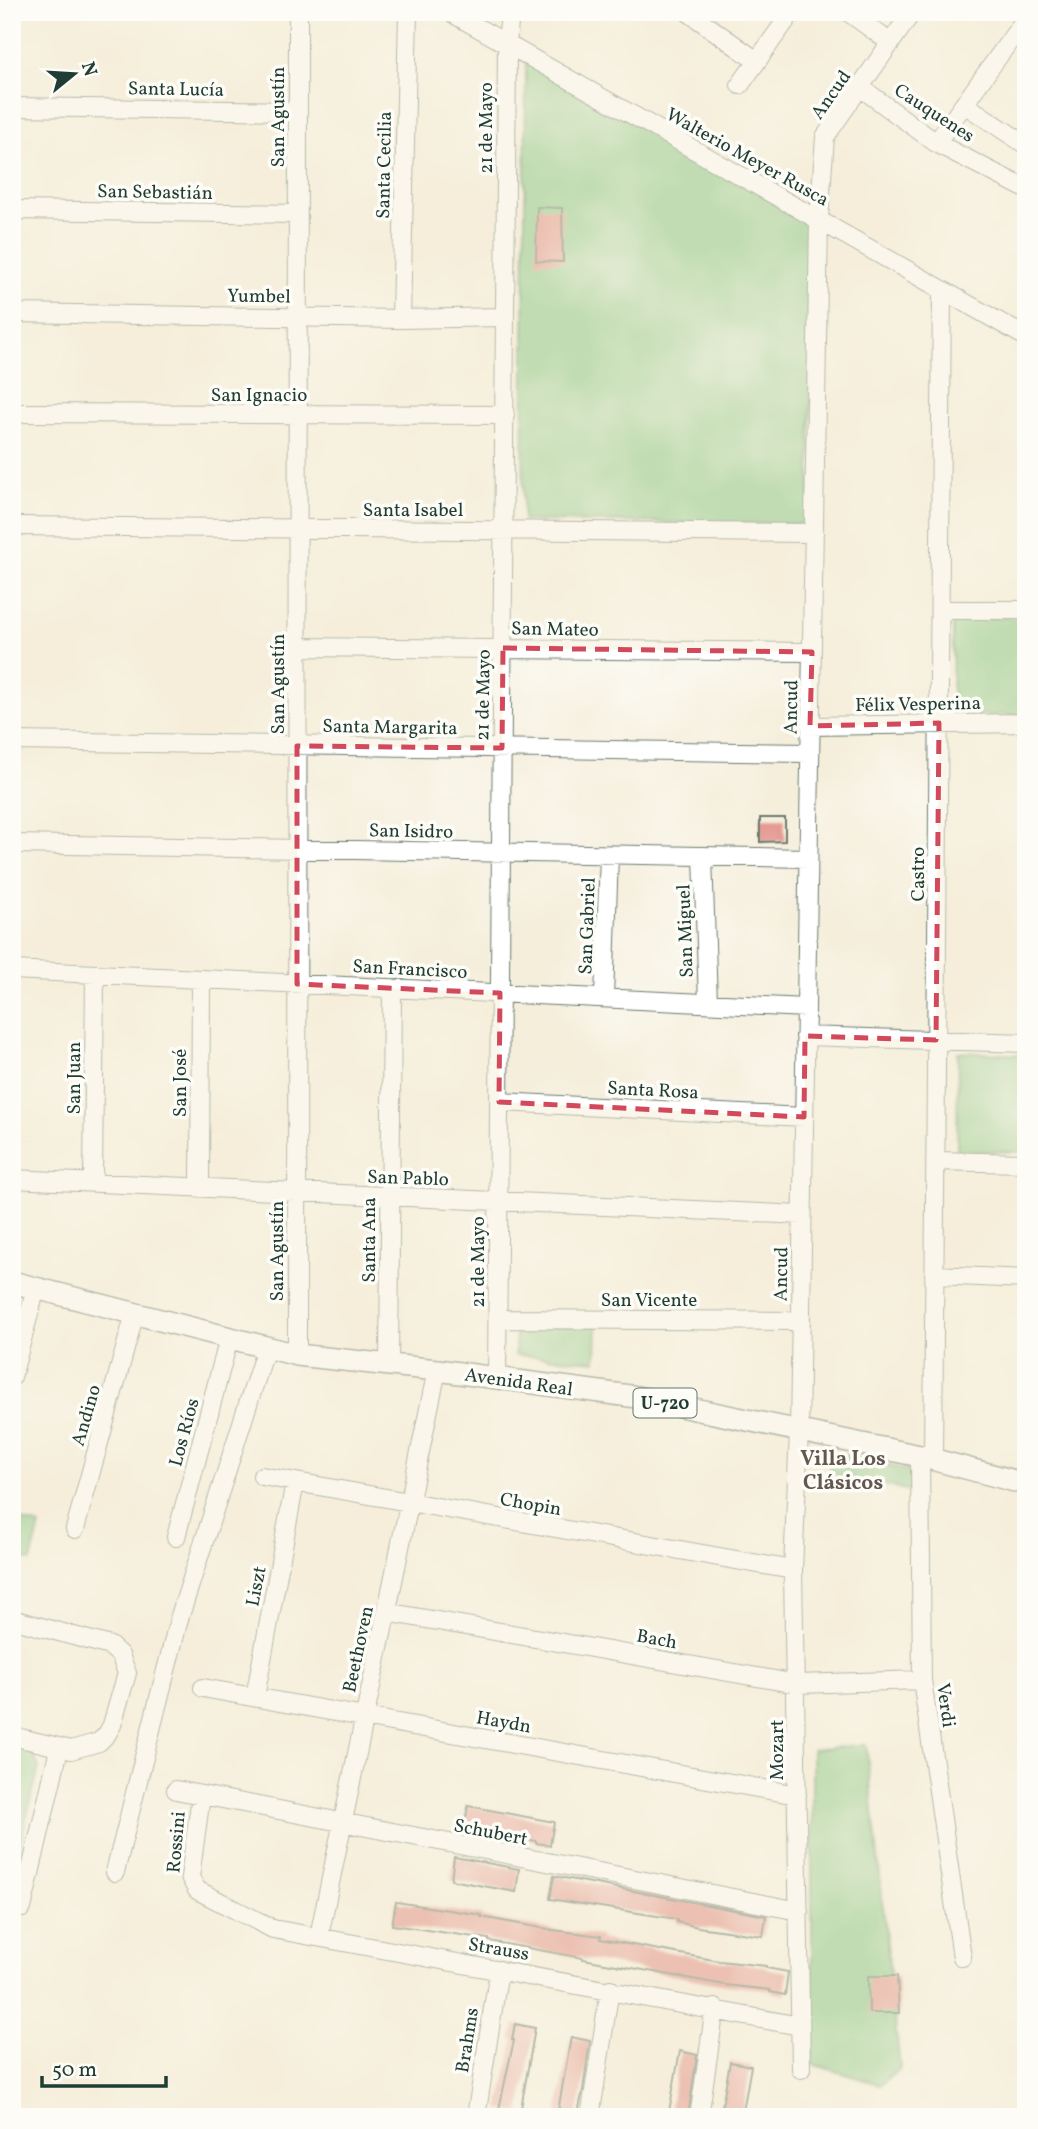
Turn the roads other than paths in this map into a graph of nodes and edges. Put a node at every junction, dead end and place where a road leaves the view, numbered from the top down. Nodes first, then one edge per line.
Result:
1 (298, 12) edge
2 (408, 12) edge
3 (450, 12) edge
4 (510, 12) edge
5 (688, 12) edge
6 (792, 12) edge
7 (848, 12) edge
8 (912, 12) edge
9 (1026, 18) edge
10 (891, 43) junction
11 (507, 44) junction
12 (757, 61) junction
13 (740, 85) dead end
14 (860, 87) junction
15 (964, 104) junction
16 (12, 107) edge
17 (298, 111) junction
18 (936, 143) junction
19 (1026, 145) edge
20 (1024, 185) edge
21 (12, 210) edge
22 (298, 214) junction
23 (819, 220) junction
24 (942, 290) junction
25 (12, 313) edge
26 (298, 317) junction
27 (505, 317) junction
28 (401, 318) junction
29 (1026, 337) edge
30 (12, 413) edge
31 (505, 415) junction
32 (298, 416) junction
33 (12, 526) edge
34 (298, 529) junction
35 (504, 530) junction
36 (814, 533) junction
37 (940, 610) junction
38 (1026, 610) edge
39 (298, 646) junction
40 (503, 648) junction
41 (812, 652) junction
42 (939, 723) junction
43 (1026, 723) edge
44 (810, 726) junction
45 (12, 741) edge
46 (297, 746) junction
47 (502, 748) junction
48 (810, 753) junction
49 (12, 844) edge
50 (298, 849) junction
51 (501, 853) junction
52 (608, 855) junction
53 (702, 856) junction
54 (808, 858) junction
55 (12, 970) edge
56 (95, 974) junction
57 (201, 979) junction
58 (297, 984) junction
59 (392, 988) junction
60 (500, 993) junction
61 (604, 998) junction
62 (708, 1003) junction
63 (806, 1008) junction
64 (805, 1036) junction
65 (936, 1040) junction
66 (1026, 1043) edge
67 (499, 1102) junction
68 (804, 1117) junction
69 (935, 1161) junction
70 (1026, 1163) edge
71 (12, 1179) edge
72 (93, 1182) junction
73 (200, 1188) junction
74 (297, 1192) junction
75 (389, 1197) junction
76 (498, 1201) junction
77 (802, 1215) junction
78 (934, 1275) junction
79 (1026, 1279) edge
80 (12, 1282) edge
81 (36, 1288) junction
82 (135, 1314) junction
83 (497, 1319) junction
84 (801, 1321) junction
85 (229, 1338) junction
86 (266, 1348) junction
87 (297, 1355) junction
88 (388, 1366) junction
89 (437, 1370) junction
90 (12, 1377) edge
91 (497, 1378) junction
92 (799, 1431) junction
93 (926, 1458) junction
94 (262, 1476) dead end
95 (295, 1482) junction
96 (1026, 1484) edge
97 (409, 1503) junction
98 (75, 1528) dead end
99 (176, 1537) dead end
100 (793, 1570) junction
101 (386, 1612) junction
102 (12, 1619) edge
103 (922, 1679) junction
104 (797, 1684) junction
105 (203, 1688) dead end
106 (255, 1697) junction
107 (365, 1717) junction
108 (12, 1736) edge
109 (59, 1749) junction
110 (176, 1790) dead end
111 (797, 1795) junction
112 (201, 1796) junction
113 (342, 1823) junction
114 (115, 1872) dead end
115 (197, 1890) joint
116 (22, 1908) dead end
117 (799, 1911) junction
118 (319, 1936) junction
119 (962, 1957) dead end
120 (499, 1970) junction
121 (610, 1989) junction
122 (715, 2008) junction
123 (800, 2026) junction
124 (801, 2069) dead end
125 (476, 2117) edge
126 (590, 2117) edge
127 (699, 2117) edge

1 - 17 street, San Agustín
2 - 28 street, Santa Cecilia
3 - 11 street, Walterio Meyer Rusca
4 - 11 street, 21 de Mayo
5 - 12 street
6 - 12 street
7 - 10 street
8 - 10 street, Ancud
9 - 15 street
10 - 14 street, Ancud
11 - 23 street, Walterio Meyer Rusca
11 - 27 street, 21 de Mayo
12 - 13 street
14 - 18 street, Cauquenes
14 - 23 street, Ancud
15 - 18 street
15 - 19 street, Cauquenes
16 - 17 street, Santa Lucía
17 - 22 street, San Agustín
18 - 20 street, Cauquenes
21 - 22 street, San Sebastián
22 - 26 street, San Agustín
23 - 24 street, Walterio Meyer Rusca
23 - 36 street, Ancud
24 - 29 street, Walterio Meyer Rusca
24 - 37 street, Castro
25 - 26 street, Yumbel
26 - 28 street, Yumbel
26 - 32 street, San Agustín
27 - 28 street, Yumbel
27 - 31 street, 21 de Mayo
30 - 32 street, San Ignacio
31 - 32 street, San Ignacio
31 - 35 street, 21 de Mayo
32 - 34 street, San Agustín
33 - 34 street, Santa Isabel
34 - 35 street, Santa Isabel
34 - 39 street, San Agustín
35 - 36 street, Santa Isabel
35 - 40 street, 21 de Mayo
36 - 41 street, Ancud
37 - 38 street
37 - 42 street, Castro
39 - 40 street, San Mateo
39 - 46 street, San Agustín
40 - 41 street, San Mateo
40 - 47 street, 21 de Mayo
41 - 44 street, Ancud
42 - 43 street, Félix Vesperina
42 - 44 street, Félix Vesperina
42 - 65 street, Castro
44 - 48 street, Ancud
45 - 46 street, Santa Margarita
46 - 47 street, Santa Margarita
46 - 50 street, San Agustín
47 - 48 street, Santa Margarita
47 - 51 street, 21 de Mayo
48 - 54 street, Ancud
49 - 50 street, San Isidro
50 - 51 street, San Isidro
50 - 58 street, San Agustín
51 - 52 street, San Isidro
51 - 60 street, 21 de Mayo
52 - 53 street, San Isidro
52 - 61 street, San Gabriel
53 - 54 street, San Isidro
53 - 62 street, San Miguel
54 - 63 street, Ancud
55 - 56 street, San Francisco
56 - 57 street, San Francisco
56 - 72 street, San Juan
57 - 58 street, San Francisco
57 - 73 street, San José
58 - 59 street, San Francisco
58 - 74 street, San Agustín
59 - 60 street, San Francisco
59 - 75 street, Santa Ana
60 - 61 street, San Francisco
60 - 67 street, 21 de Mayo
61 - 62 street, San Francisco
62 - 63 street, San Francisco
63 - 64 street, Ancud
64 - 65 street
64 - 68 street, Ancud
65 - 66 street
65 - 69 street, Castro
67 - 68 street, Santa Rosa
67 - 76 street, 21 de Mayo
68 - 77 street, Ancud
69 - 70 street
69 - 78 street, Castro
71 - 72 street, San Pablo
72 - 73 street, San Pablo
73 - 74 street, San Pablo
74 - 75 street, San Pablo
74 - 87 street, San Agustín
75 - 76 street, San Pablo
75 - 88 street, Santa Ana
76 - 77 street, San Pablo
76 - 83 street, 21 de Mayo
77 - 84 street, Ancud
78 - 79 street
78 - 93 street, Castro
80 - 81 main road, Avenida Real / U-720
81 - 82 main road, Avenida Real / U-720
81 - 90 street
82 - 85 main road, Avenida Real / U-720
82 - 98 street, Andino
83 - 84 street, San Vicente
83 - 91 street, 21 de Mayo
84 - 92 street, Ancud
85 - 86 main road, Avenida Real / U-720
85 - 99 street, Los Ríos
86 - 87 main road, Avenida Real / U-720
86 - 114 street
87 - 88 main road, Avenida Real / U-720
88 - 89 main road, Avenida Real / U-720
89 - 91 main road, Avenida Real / U-720
89 - 97 street, Beethoven
91 - 92 main road, Avenida Real / U-720
92 - 93 main road, Avenida Real / U-720
92 - 100 street, Mozart
93 - 96 main road, Avenida Real / U-720
93 - 103 street, Verdi
94 - 95 street, Chopin
95 - 97 street, Chopin
95 - 106 street, Liszt
97 - 100 street, Chopin
97 - 101 street, Beethoven
100 - 104 street, Mozart
101 - 104 street, Bach
101 - 107 street, Beethoven
102 - 109 street
103 - 104 street, Bach
103 - 119 street, Verdi
104 - 111 street, Mozart
105 - 106 street, Haydn
106 - 107 street, Haydn
107 - 111 street, Haydn
107 - 113 street, Beethoven
108 - 109 street
109 - 116 street
110 - 112 street, Schubert
111 - 117 street, Mozart
112 - 113 street, Schubert
112 - 115 street, Rossini
113 - 117 street, Schubert
113 - 118 street, Beethoven
115 - 118 street, Strauss
117 - 123 street, Mozart
118 - 120 street, Strauss
120 - 121 street, Strauss
120 - 125 street, Brahms
121 - 122 street, Strauss
121 - 126 street
122 - 123 street, Strauss
122 - 127 street
123 - 124 street, Mozart

